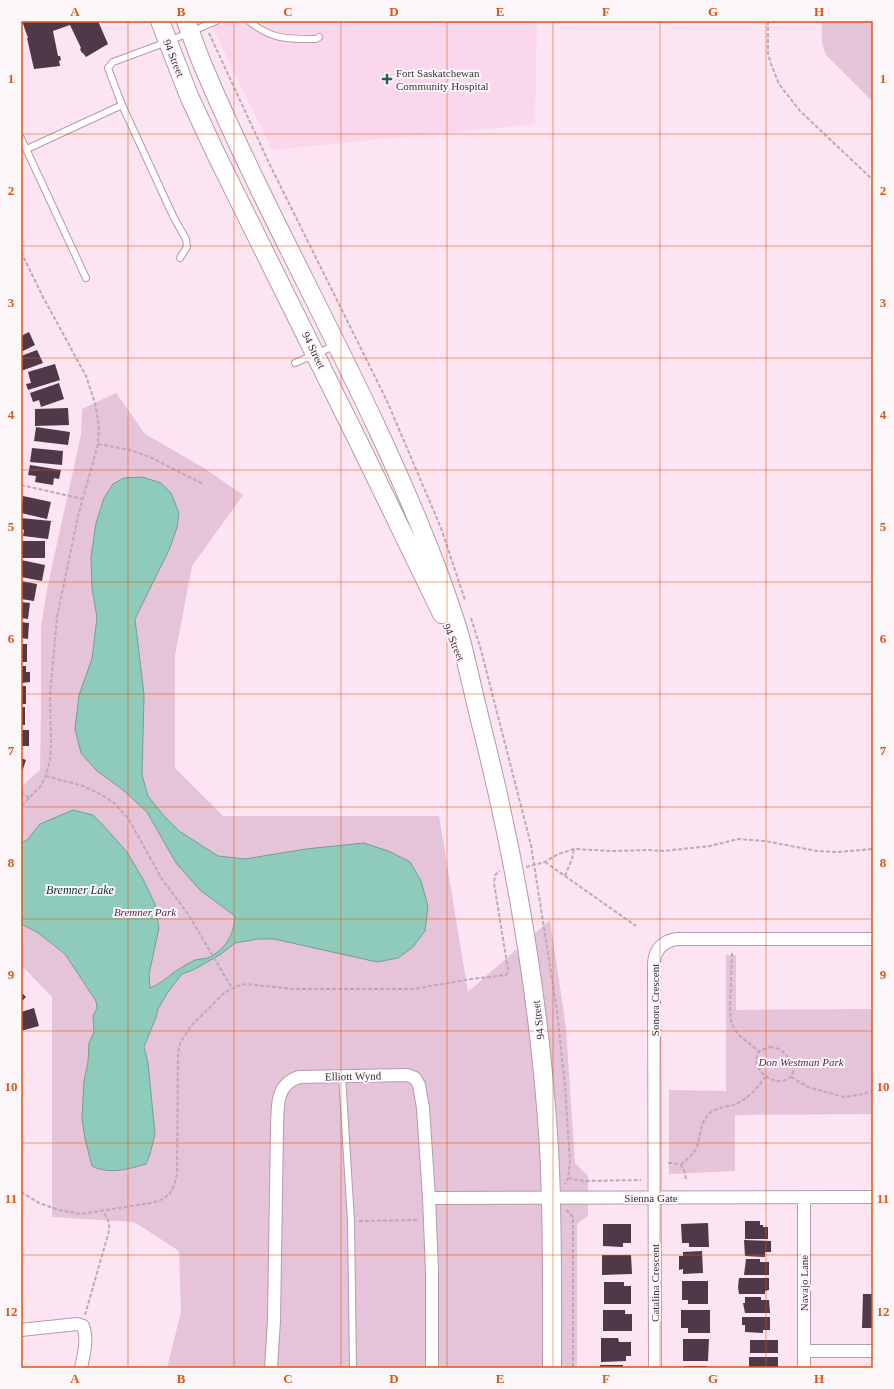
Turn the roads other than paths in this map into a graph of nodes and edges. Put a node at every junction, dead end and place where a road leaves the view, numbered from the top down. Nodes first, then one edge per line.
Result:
1 (160, 21) edge
2 (216, 21) edge
3 (249, 21) edge
4 (194, 26) edge
5 (319, 37) dead end
6 (167, 42) junction
7 (122, 105) junction
8 (21, 138) edge
9 (27, 149) junction
10 (180, 258) dead end
11 (86, 278) dead end
12 (338, 345) junction
13 (315, 354) junction
14 (295, 363) dead end
15 (469, 679) junction
16 (873, 939) edge
17 (342, 1076) junction
18 (804, 1197) junction
19 (873, 1197) edge
20 (429, 1198) junction
21 (558, 1198) junction
22 (656, 1198) junction
23 (21, 1330) edge
24 (804, 1351) junction
25 (873, 1351) edge
26 (81, 1368) edge
27 (272, 1368) edge
28 (353, 1368) edge
29 (432, 1368) edge
30 (552, 1368) edge
31 (655, 1368) edge
32 (804, 1368) edge

1 - 6 main road, 94 Street
2 - 4 lane
3 - 5 lane
4 - 6 lane
4 - 12 main road, 94 Street
6 - 7 lane
6 - 13 main road, 94 Street
7 - 9 lane
7 - 10 lane
8 - 9 lane
9 - 11 lane
12 - 13 lane
12 - 15 main road, 94 Street
13 - 14 lane
13 - 15 main road, 94 Street
15 - 21 main road, 94 Street
16 - 22 street, Sonora Crescent
17 - 20 street, Elliott Wynd
17 - 27 street, Elliott Wynd
17 - 28 lane
18 - 19 street, Sienna Gate
18 - 22 street, Sienna Gate
18 - 24 street, Navajo Lane
20 - 21 street, Sienna Gate
20 - 29 street, Elliott Wynd
21 - 22 street, Sienna Gate
21 - 30 main road, 94 Street
22 - 31 street, Catalina Crescent
23 - 26 street
24 - 25 street
24 - 32 street, Navajo Lane

